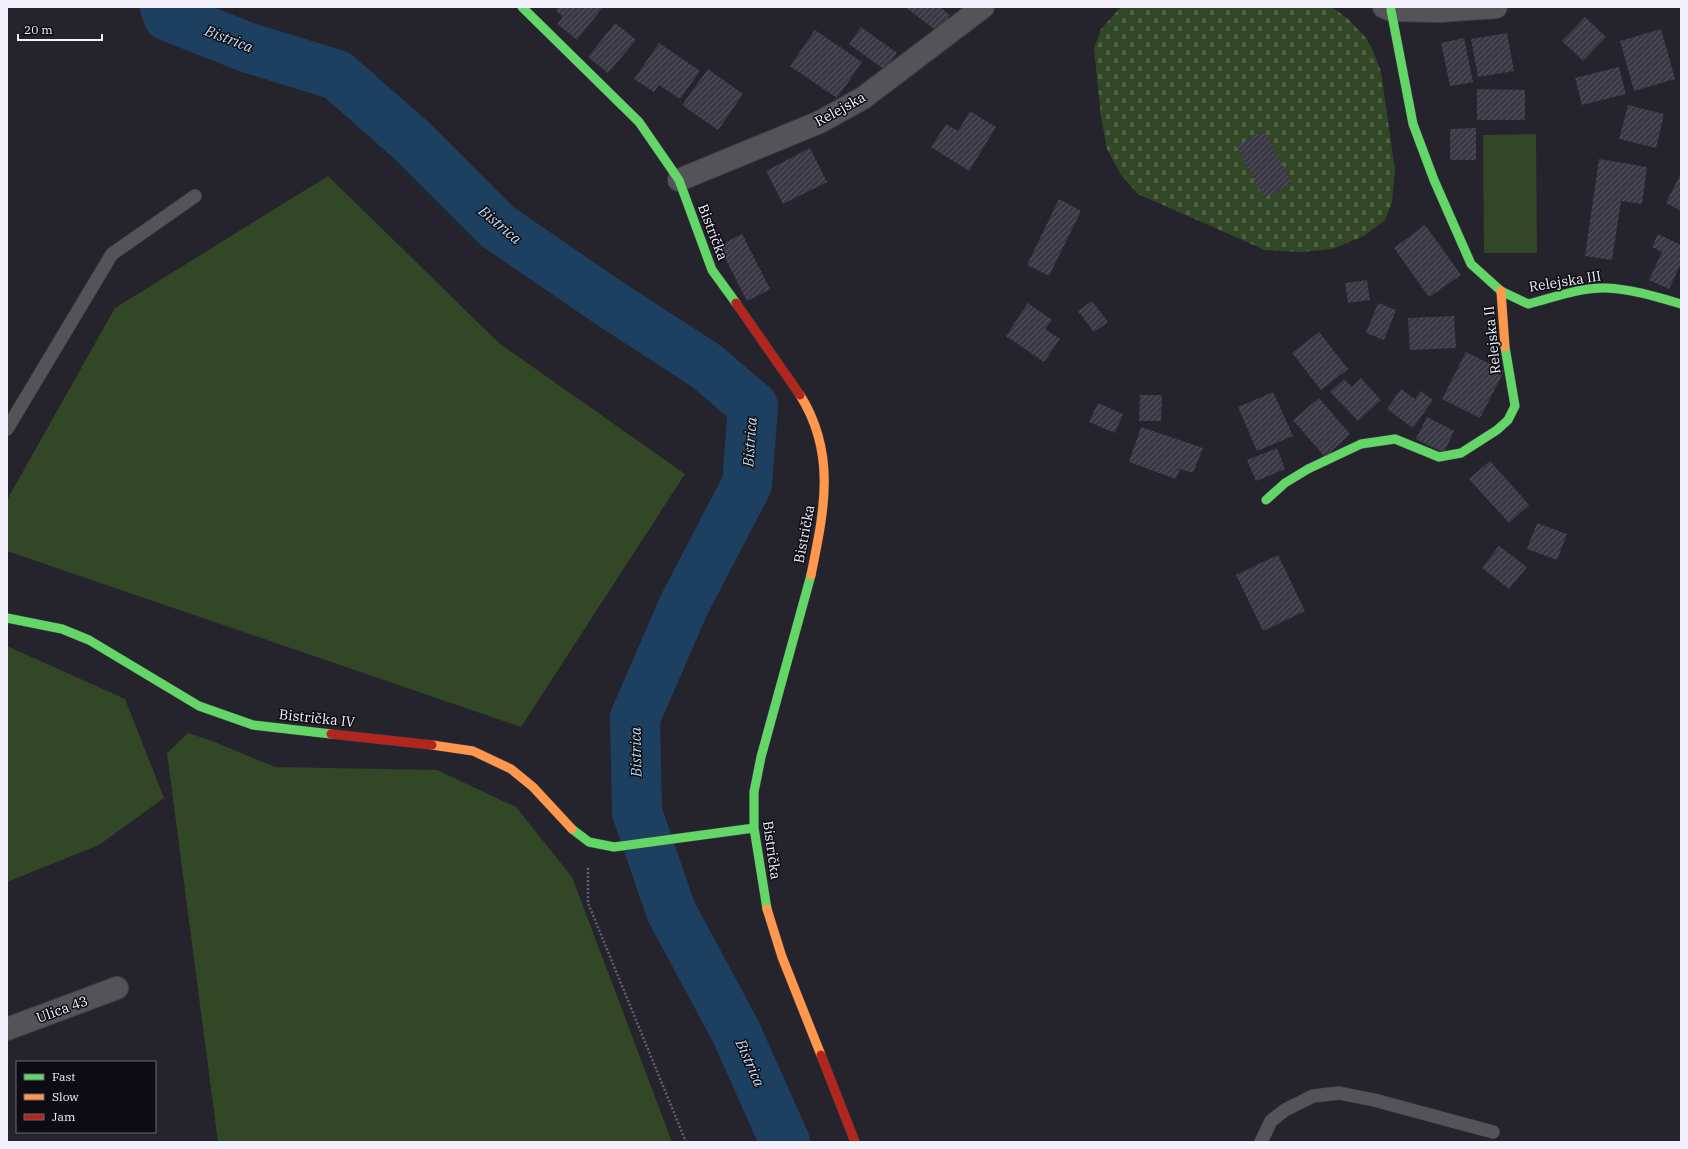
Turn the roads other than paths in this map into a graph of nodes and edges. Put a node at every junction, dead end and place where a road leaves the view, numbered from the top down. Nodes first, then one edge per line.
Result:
1 (522, 7) edge
2 (983, 7) edge
3 (1496, 7) edge
4 (1387, 8) edge
5 (679, 180) junction
6 (195, 196) dead end
7 (1501, 291) junction
8 (1681, 304) edge
9 (7, 429) edge
10 (1266, 500) dead end
11 (7, 618) edge
12 (754, 828) junction
13 (117, 988) dead end
14 (7, 1029) edge
15 (1493, 1132) dead end
16 (855, 1142) edge
17 (1262, 1142) edge

1 - 5 street, Bistrička
2 - 5 street, Relejska
3 - 4 street
4 - 7 street, Relejska II
5 - 12 street, Bistrička
6 - 9 lane
7 - 8 street, Relejska III
7 - 10 street, Relejska II
11 - 12 street, Bistrička IV
12 - 16 street, Bistrička
13 - 14 street, Ulica 43
15 - 17 lane

